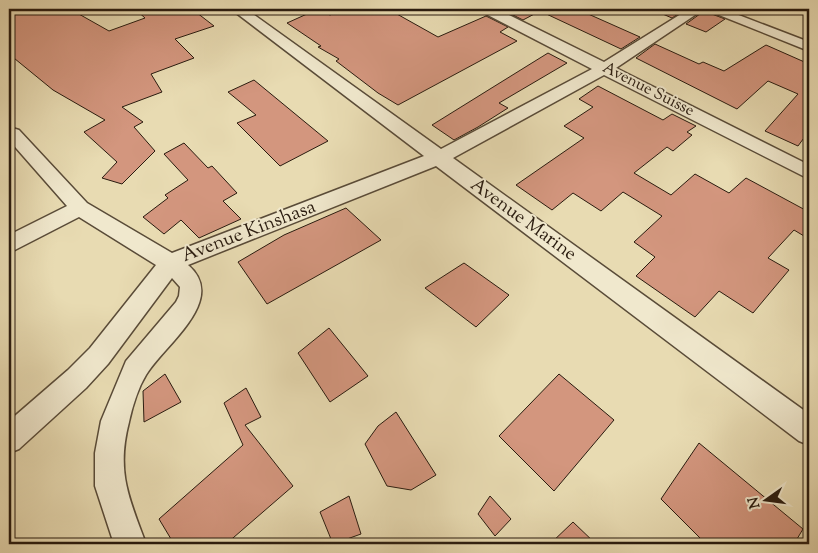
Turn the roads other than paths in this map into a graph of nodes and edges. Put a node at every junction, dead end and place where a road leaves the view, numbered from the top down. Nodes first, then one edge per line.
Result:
1 (238, 9) edge
2 (487, 9) edge
3 (698, 9) edge
4 (711, 9) edge
5 (809, 47) edge
6 (606, 68) junction
7 (9, 133) edge
8 (438, 158) junction
9 (809, 173) edge
10 (80, 208) junction
11 (9, 245) edge
12 (170, 263) junction
13 (809, 431) edge
14 (9, 439) edge
15 (130, 544) edge

1 - 8 street, Avenue Marine
2 - 6 street, Avenue Suisse
3 - 6 street, Avenue Kinshasa
4 - 5 street
6 - 8 street, Avenue Kinshasa
6 - 9 street, Avenue Suisse
7 - 10 street
8 - 12 street, Avenue Kinshasa
8 - 13 street, Avenue Marine
10 - 11 street
10 - 12 street
12 - 14 street, Avenue Kinshasa
12 - 15 street

